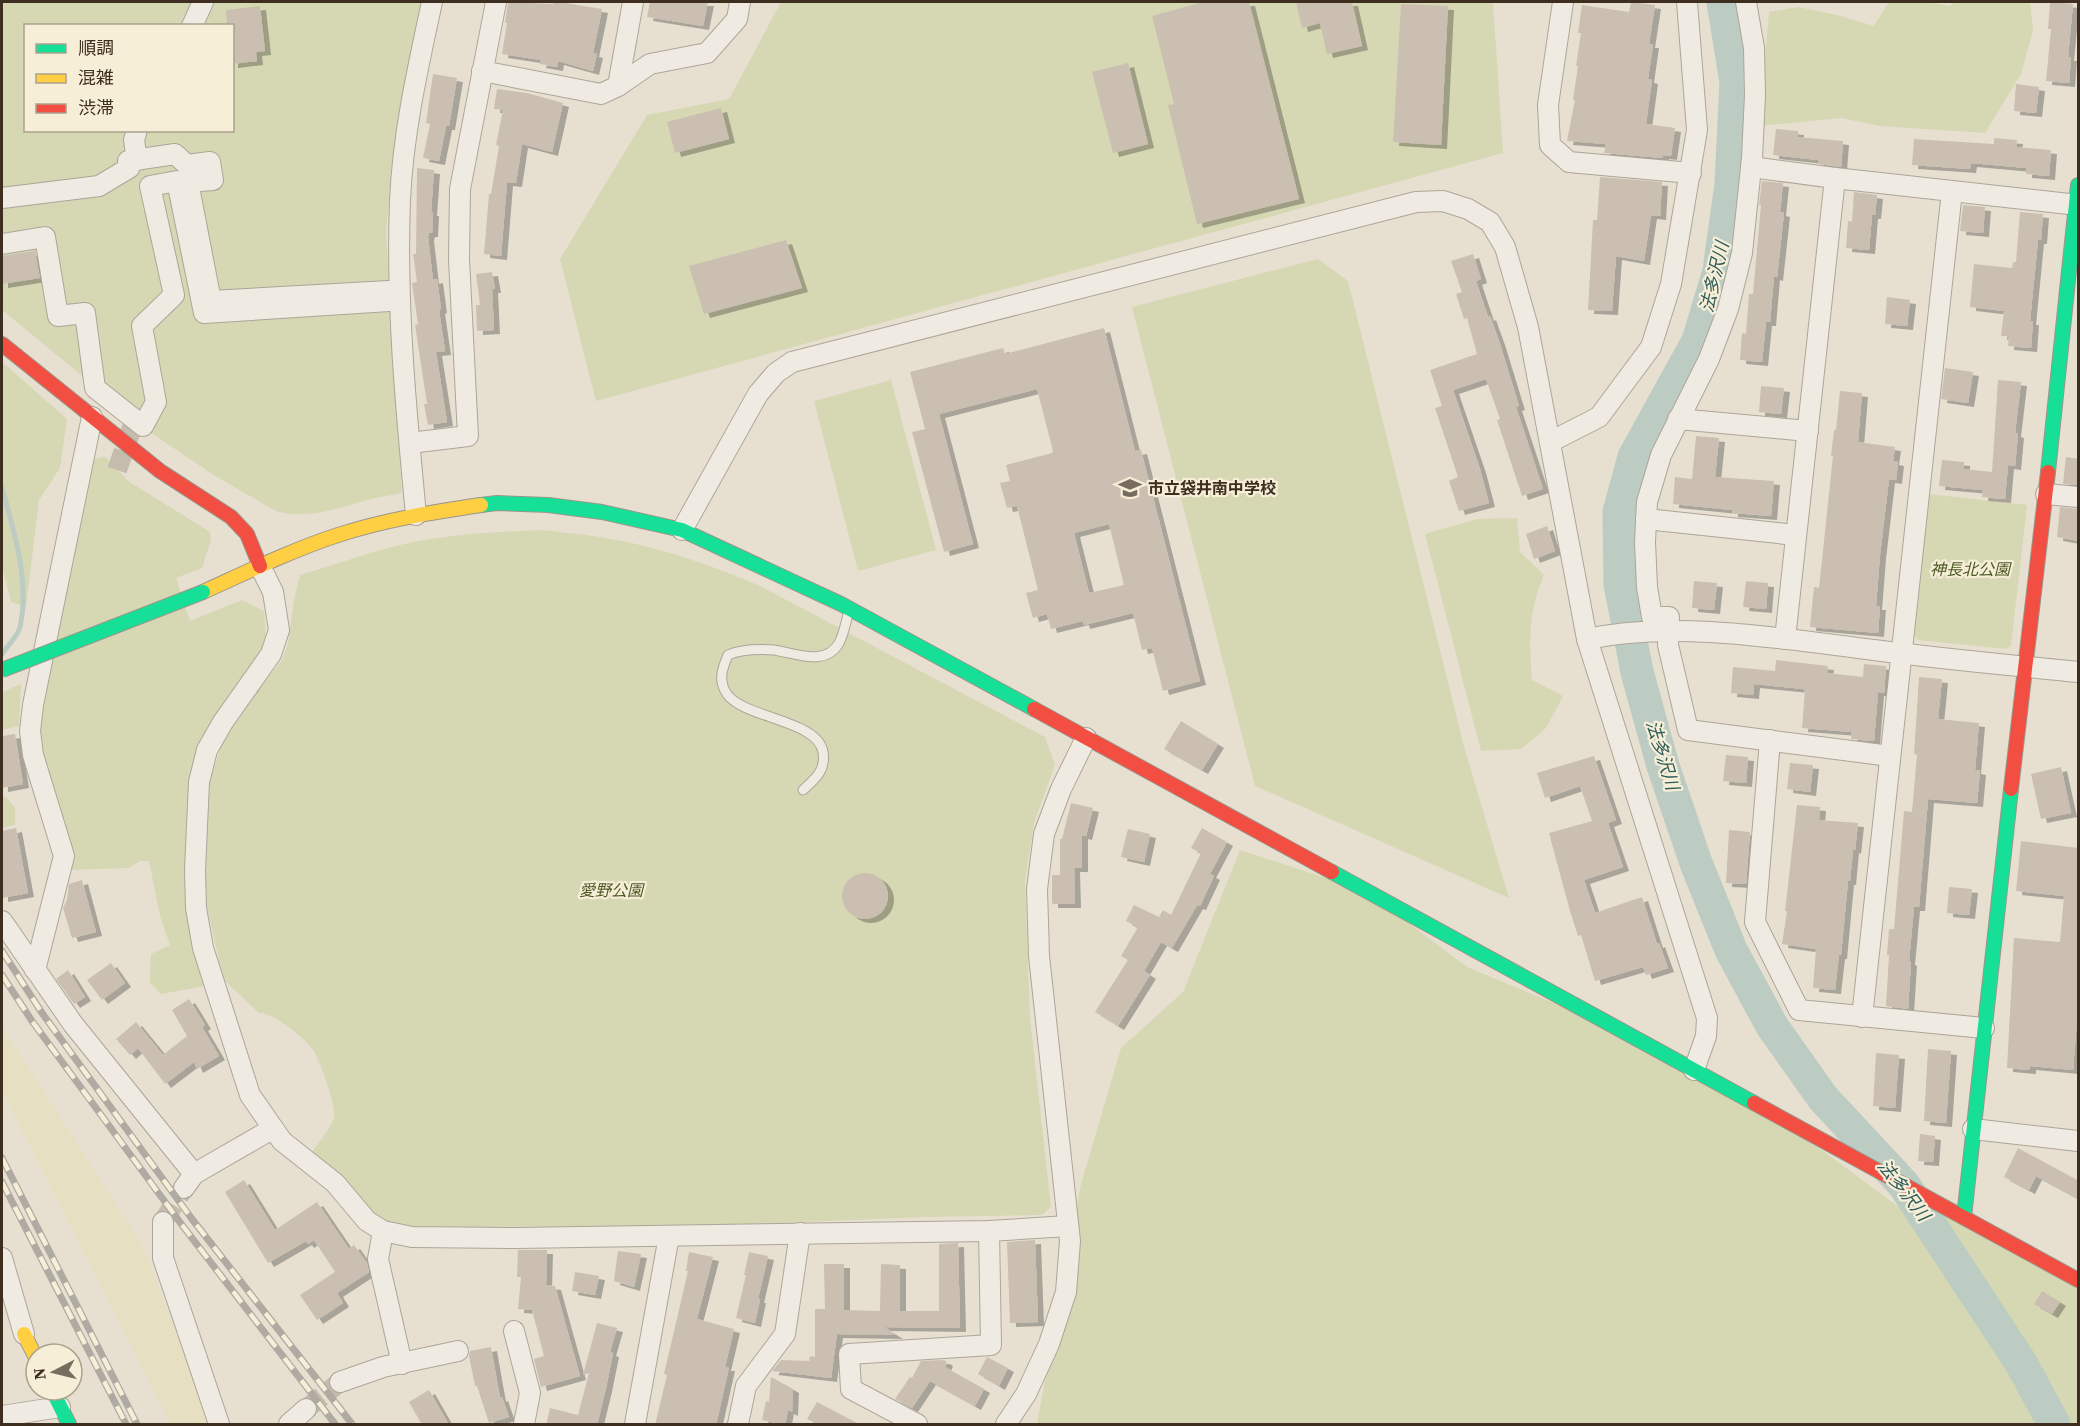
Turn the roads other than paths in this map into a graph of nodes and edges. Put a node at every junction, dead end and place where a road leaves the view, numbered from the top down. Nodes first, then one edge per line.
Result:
1 (202, 2) edge
2 (432, 2) edge
3 (496, 2) edge
4 (633, 2) edge
5 (740, 2) edge
6 (1563, 2) edge
7 (1687, 2) edge
8 (1746, 2) edge
9 (193, 24) edge
10 (482, 71) junction
11 (618, 86) junction
12 (136, 132) edge
13 (137, 160) junction
14 (1751, 167) junction
15 (1692, 173) junction
16 (1835, 178) junction
17 (1952, 191) junction
18 (2, 198) edge
19 (2078, 198) edge
20 (2, 244) edge
21 (2, 344) edge
22 (92, 417) junction
23 (1678, 419) junction
24 (1808, 431) junction
25 (1550, 442) junction
26 (410, 443) junction
27 (2046, 494) junction
28 (2079, 497) edge
29 (416, 515) junction
30 (1646, 519) junction
31 (682, 530) junction
32 (1796, 535) junction
33 (260, 566) junction
34 (850, 609) junction
35 (1670, 630) junction
36 (1594, 638) junction
37 (1785, 639) junction
38 (1900, 654) junction
39 (2025, 666) junction
40 (2, 670) edge
41 (2079, 672) edge
42 (1086, 738) junction
43 (1770, 740) junction
44 (1890, 756) junction
45 (803, 790) dead end
46 (2, 921) edge
47 (35, 970) junction
48 (1862, 1017) junction
49 (1984, 1028) junction
50 (1694, 1070) junction
51 (272, 1129) junction
52 (1973, 1129) junction
53 (2079, 1141) edge
54 (1963, 1217) junction
55 (163, 1222) tunnel mouth
56 (1068, 1226) junction
57 (383, 1231) junction
58 (989, 1231) junction
59 (800, 1233) junction
60 (669, 1236) junction
61 (2, 1258) edge
62 (2079, 1280) edge
63 (514, 1331) dead end
64 (24, 1334) joint
65 (28, 1342) edge
66 (458, 1351) dead end
67 (402, 1364) junction
68 (340, 1382) tunnel mouth
69 (44, 1402) edge
70 (58, 1402) edge
71 (306, 1409) tunnel mouth
72 (2, 1416) edge
73 (69, 1425) edge
74 (219, 1425) edge
75 (289, 1425) edge
76 (524, 1425) edge
77 (635, 1425) edge
78 (738, 1425) edge
79 (917, 1425) edge
80 (1006, 1425) edge

1 - 9 street
2 - 26 street
3 - 10 street
4 - 11 street
5 - 11 street
6 - 15 street
7 - 15 street
8 - 14 street
10 - 11 street
10 - 26 street
12 - 13 street
13 - 18 street
13 - 20 street
14 - 16 street
14 - 23 street
15 - 25 street
16 - 17 street
16 - 24 street
17 - 19 street
17 - 38 street
19 - 27 street
21 - 22 street
22 - 33 street
22 - 47 street
23 - 24 street
23 - 30 street
24 - 32 street
25 - 31 street
25 - 36 street
26 - 29 street
27 - 28 street
27 - 39 street
29 - 31 street
29 - 33 street
30 - 32 street
30 - 35 street
31 - 34 street
32 - 37 street
33 - 40 street, bridge
33 - 51 street
34 - 42 street
34 - 45 lane
35 - 36 street
35 - 37 street
35 - 43 street
36 - 50 street
37 - 38 street
38 - 39 street
38 - 44 street
39 - 41 street
39 - 49 street
42 - 50 street
42 - 56 street
43 - 44 street
43 - 48 street
44 - 48 street
46 - 47 street
47 - 51 street
48 - 49 street
49 - 52 street
50 - 54 street
51 - 57 street
52 - 53 street
52 - 54 street
54 - 62 street
55 - 74 street
56 - 58 street
56 - 80 street
57 - 60 street
57 - 67 street
58 - 59 street
58 - 79 street
59 - 60 street
59 - 78 street
60 - 77 street
61 - 64 street
63 - 76 street
64 - 65 street
66 - 67 street
67 - 68 street
69 - 72 street
70 - 73 street
71 - 75 street

